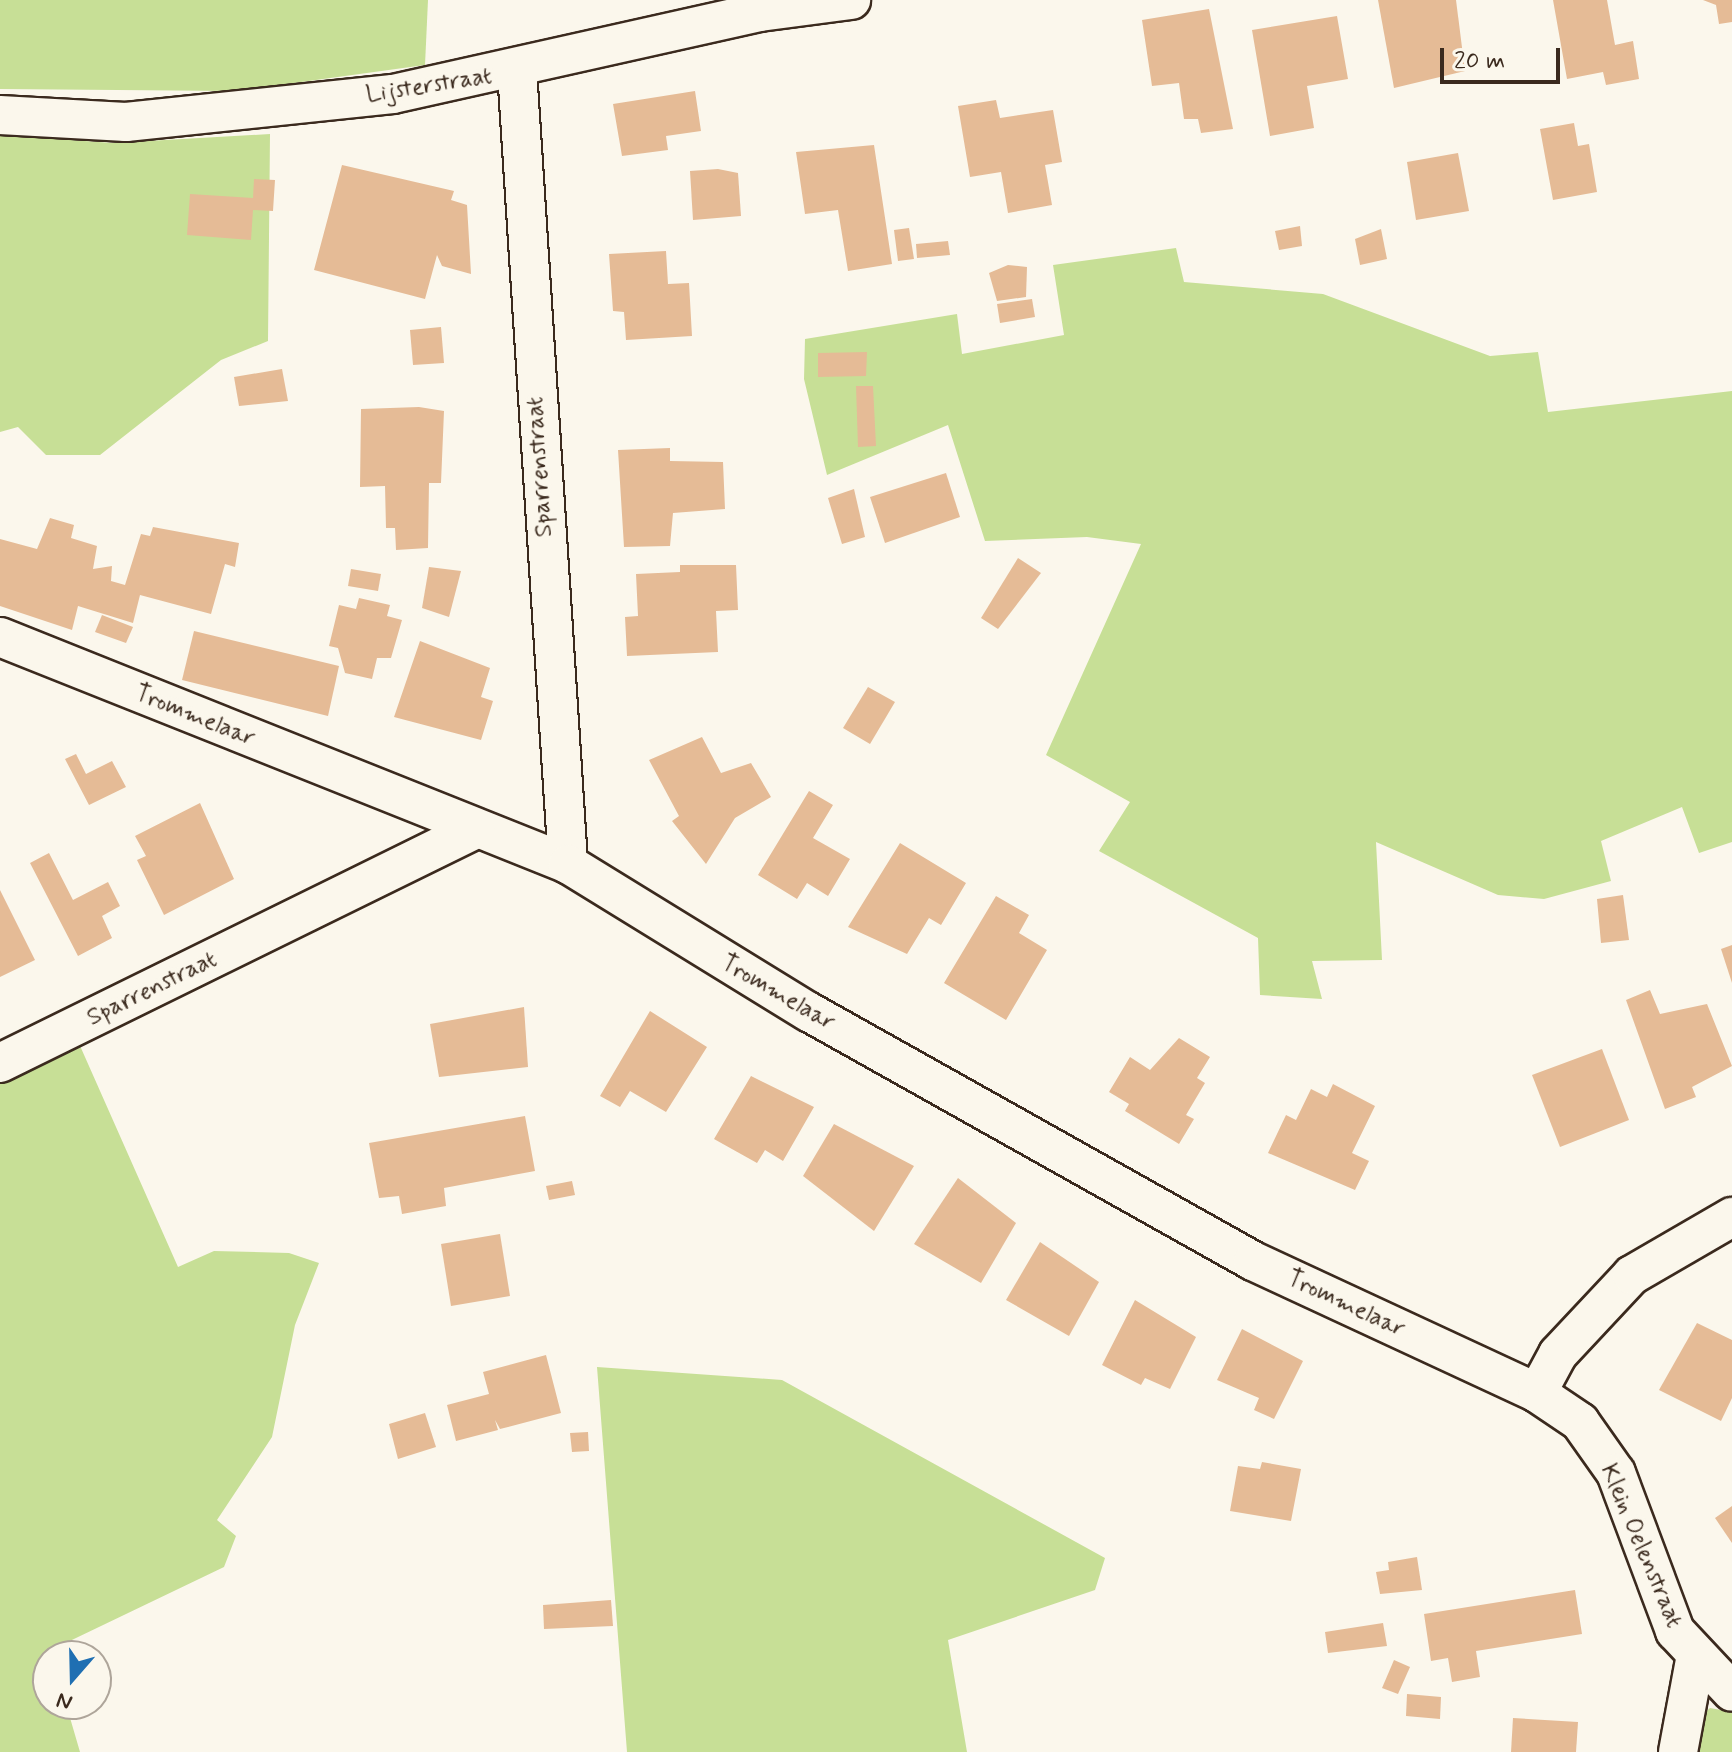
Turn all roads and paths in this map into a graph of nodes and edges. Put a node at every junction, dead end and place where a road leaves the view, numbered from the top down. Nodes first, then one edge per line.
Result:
1 (851, 0) edge
2 (761, 6) edge
3 (517, 70) junction
4 (0, 115) edge
5 (0, 637) edge
6 (476, 829) junction
7 (568, 864) junction
8 (0, 1063) edge
9 (1732, 1217) edge
10 (1537, 1393) junction
11 (1695, 1660) junction
12 (1732, 1692) edge
13 (1678, 1752) edge

1 - 2 street, Lijsterstraat
2 - 3 street, Lijsterstraat
3 - 4 street, Lijsterstraat
3 - 7 street, Sparrenstraat
5 - 6 street, Trommelaar
6 - 7 street, Trommelaar
6 - 8 street, Sparrenstraat
7 - 10 street, Trommelaar
9 - 10 street
10 - 11 street, Klein Oelenstraat
11 - 12 street
11 - 13 street

